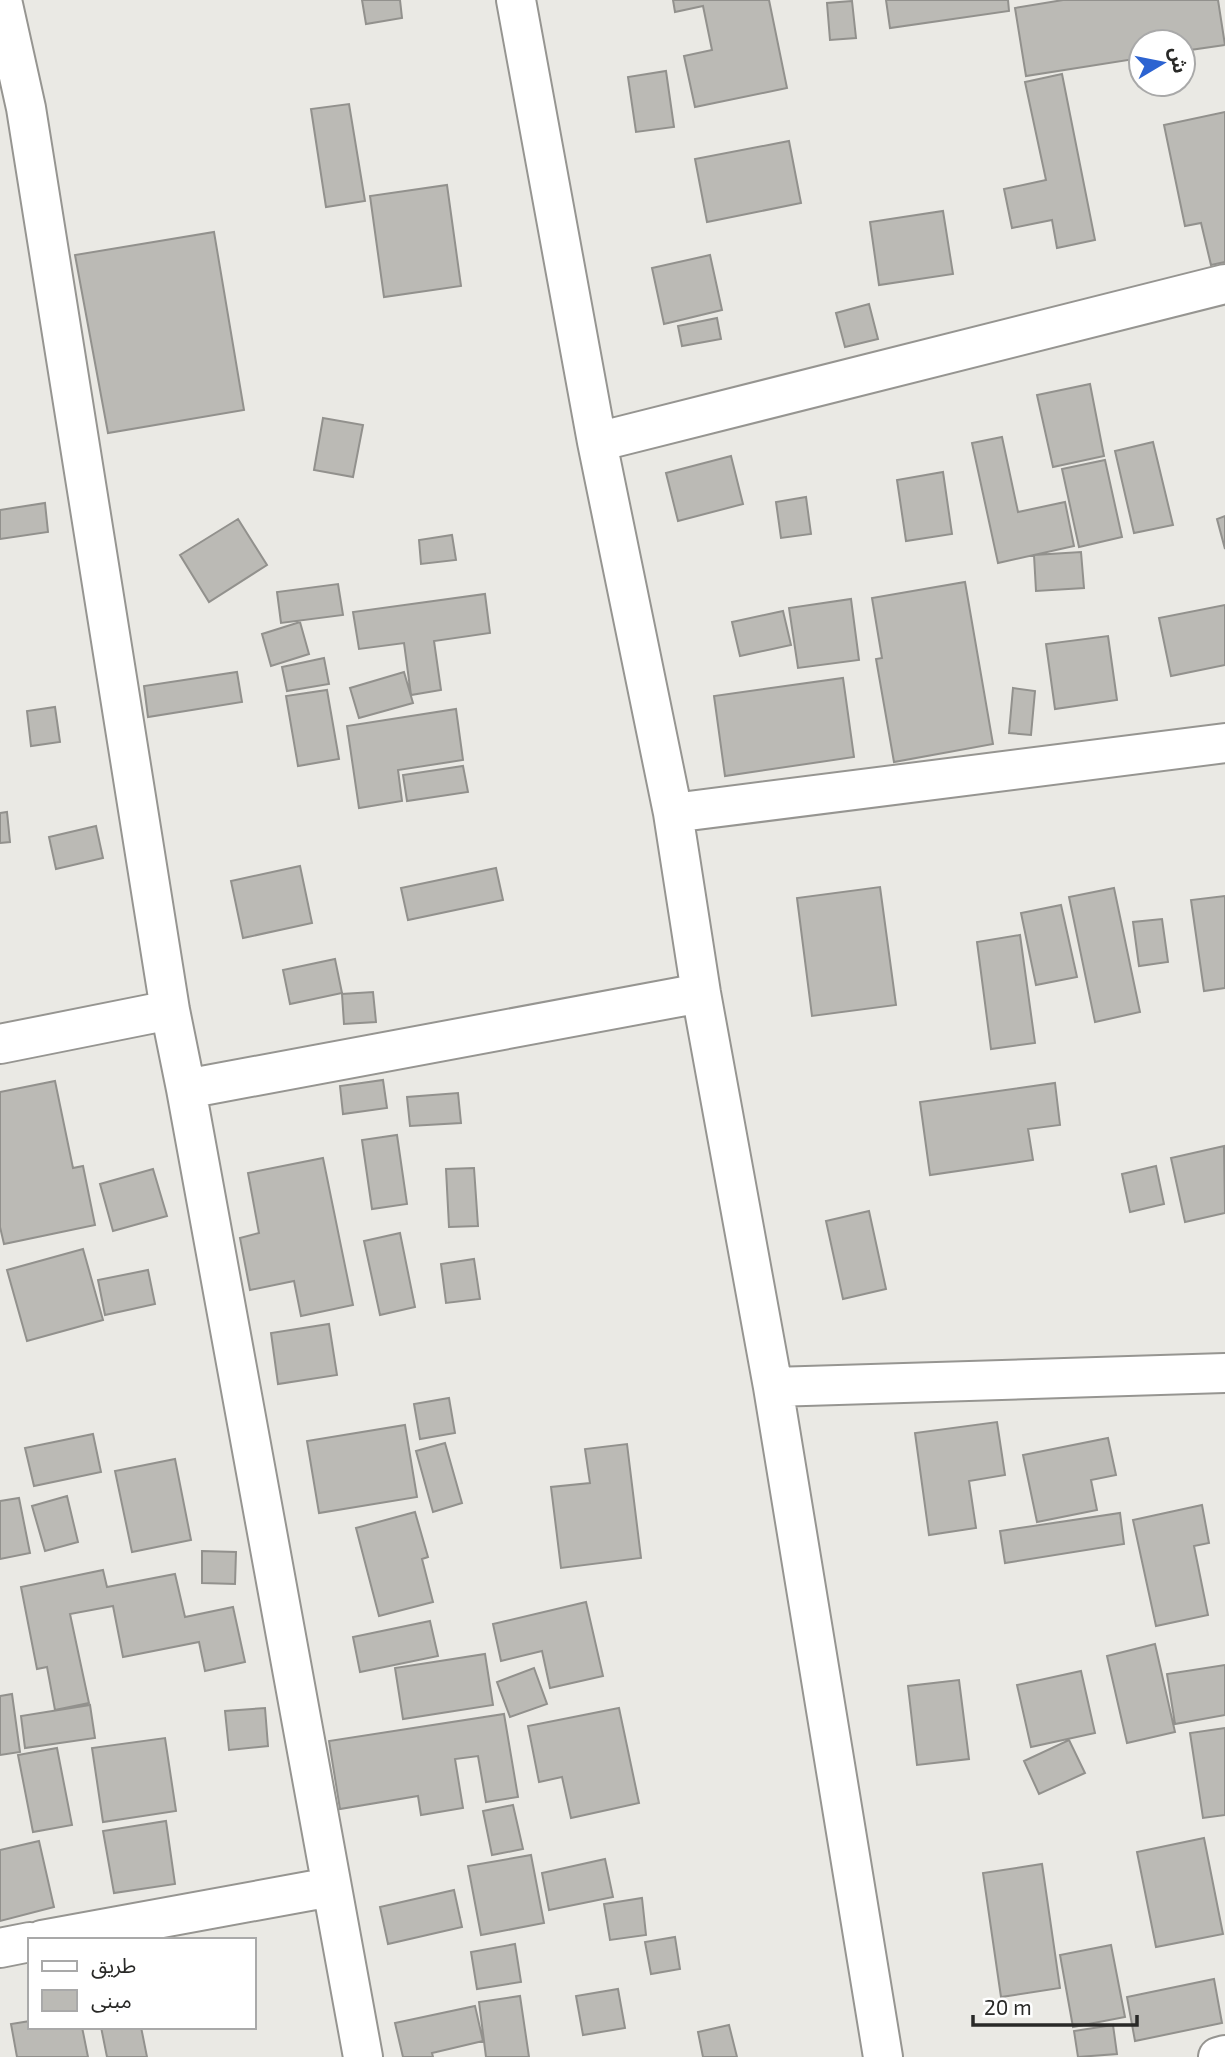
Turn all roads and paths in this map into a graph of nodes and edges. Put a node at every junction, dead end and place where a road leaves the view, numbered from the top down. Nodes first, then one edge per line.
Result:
1 (2, 0) edge
2 (516, 0) edge
3 (13, 110) edge
4 (1225, 284) edge
5 (597, 442) junction
6 (1225, 743) edge
7 (673, 813) junction
8 (701, 993) junction
9 (170, 1010) junction
10 (0, 1044) edge
11 (186, 1089) junction
12 (1225, 1373) edge
13 (772, 1387) junction
14 (331, 1887) junction
15 (53, 1938) edge
16 (28, 1942) edge
17 (0, 1948) edge
18 (1225, 2055) edge
19 (363, 2057) edge
20 (883, 2057) edge
21 (1218, 2057) edge

1 - 3 street
2 - 5 street
3 - 9 street
4 - 5 street
5 - 7 street
6 - 7 street
7 - 8 street
8 - 11 street
8 - 13 street
9 - 10 street
9 - 11 street
11 - 14 street
12 - 13 street
13 - 20 street
14 - 15 street
14 - 19 street
16 - 17 street
18 - 21 street

